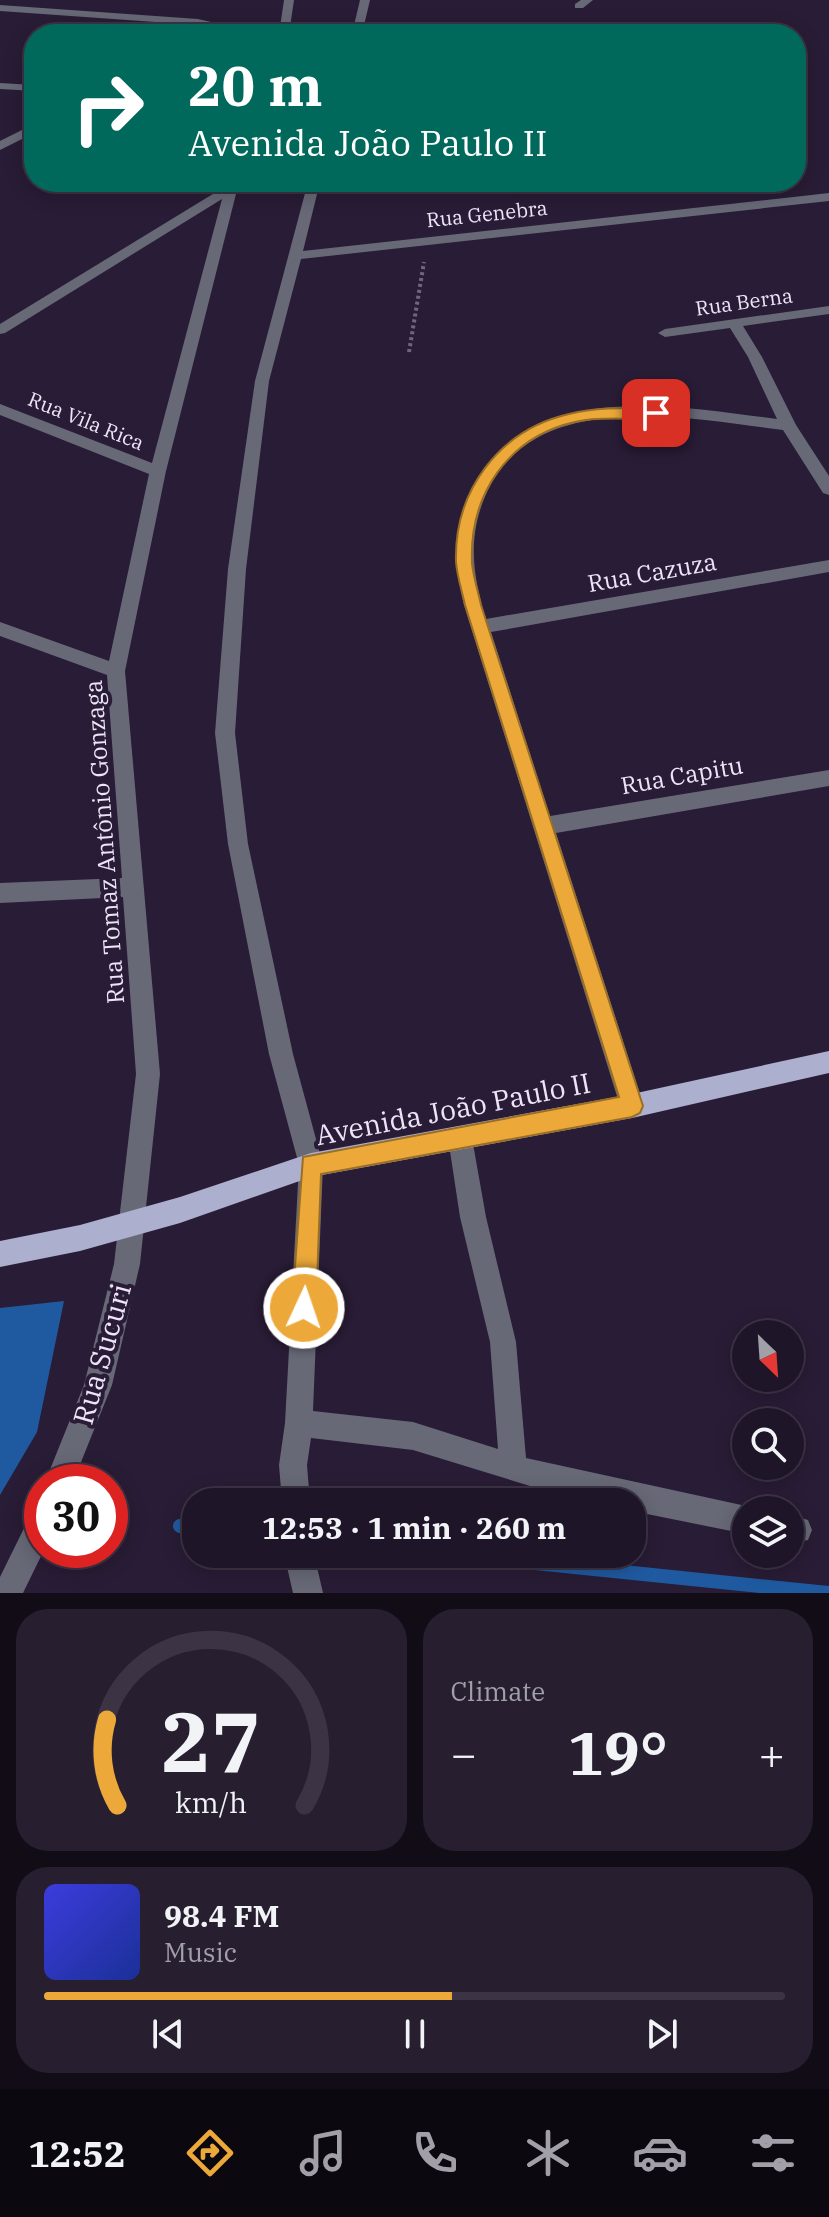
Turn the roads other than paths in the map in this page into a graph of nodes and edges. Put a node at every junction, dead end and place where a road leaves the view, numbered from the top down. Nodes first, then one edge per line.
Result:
1 (289, 0) edge
2 (365, 0) edge
3 (0, 8) edge
4 (201, 24) edge
5 (285, 24) edge
6 (359, 24) edge
7 (0, 86) edge
8 (24, 87) edge
9 (24, 133) edge
10 (0, 146) edge
11 (221, 192) edge
12 (229, 192) edge
13 (311, 192) edge
14 (829, 197) edge
15 (293, 256) junction
16 (829, 310) edge
17 (734, 324) junction
18 (0, 330) edge
19 (665, 333) dead end
20 (0, 409) edge
21 (788, 425) junction
22 (158, 471) junction
23 (829, 489) edge
24 (829, 566) edge
25 (482, 627) junction
26 (0, 629) edge
27 (116, 671) junction
28 (829, 778) edge
29 (544, 826) junction
30 (131, 887) junction
31 (0, 893) edge
32 (829, 1062) edge
33 (632, 1106) junction
34 (460, 1138) junction
35 (311, 1165) junction
36 (134, 1222) junction
37 (0, 1254) edge
38 (299, 1423) junction
39 (66, 1464) edge
40 (513, 1468) junction
41 (295, 1488) edge
42 (732, 1517) edge
43 (24, 1560) edge
44 (302, 1568) edge
45 (306, 1592) edge
46 (8, 1593) edge

1 - 5 street
2 - 6 street
3 - 4 street
7 - 8 street
9 - 10 street
11 - 18 street
12 - 22 street, Rua Tomaz Antônio Gonzaga
13 - 15 street
14 - 15 street, Rua Genebra
15 - 35 street
16 - 17 street, Rua Berna
17 - 19 street, Rua Berna
17 - 21 street
20 - 22 street, Rua Vila Rica
21 - 23 street
21 - 25 street
22 - 27 street, Rua Tomaz Antônio Gonzaga
24 - 25 street, Rua Cazuza
25 - 29 street
26 - 27 street
27 - 30 street, Rua Tomaz Antônio Gonzaga
28 - 29 street, Rua Capitu
29 - 33 street
30 - 31 street
30 - 36 street, Rua Tomaz Antônio Gonzaga
32 - 33 main road, Avenida João Paulo II
33 - 34 main road, Avenida João Paulo II
34 - 35 main road, Avenida João Paulo II
34 - 40 street
35 - 36 main road, Avenida João Paulo II
35 - 38 street
36 - 37 main road, Avenida João Paulo II
36 - 39 street, Rua Sucuri
38 - 40 street
38 - 41 street
40 - 42 street
43 - 46 street
44 - 45 street

